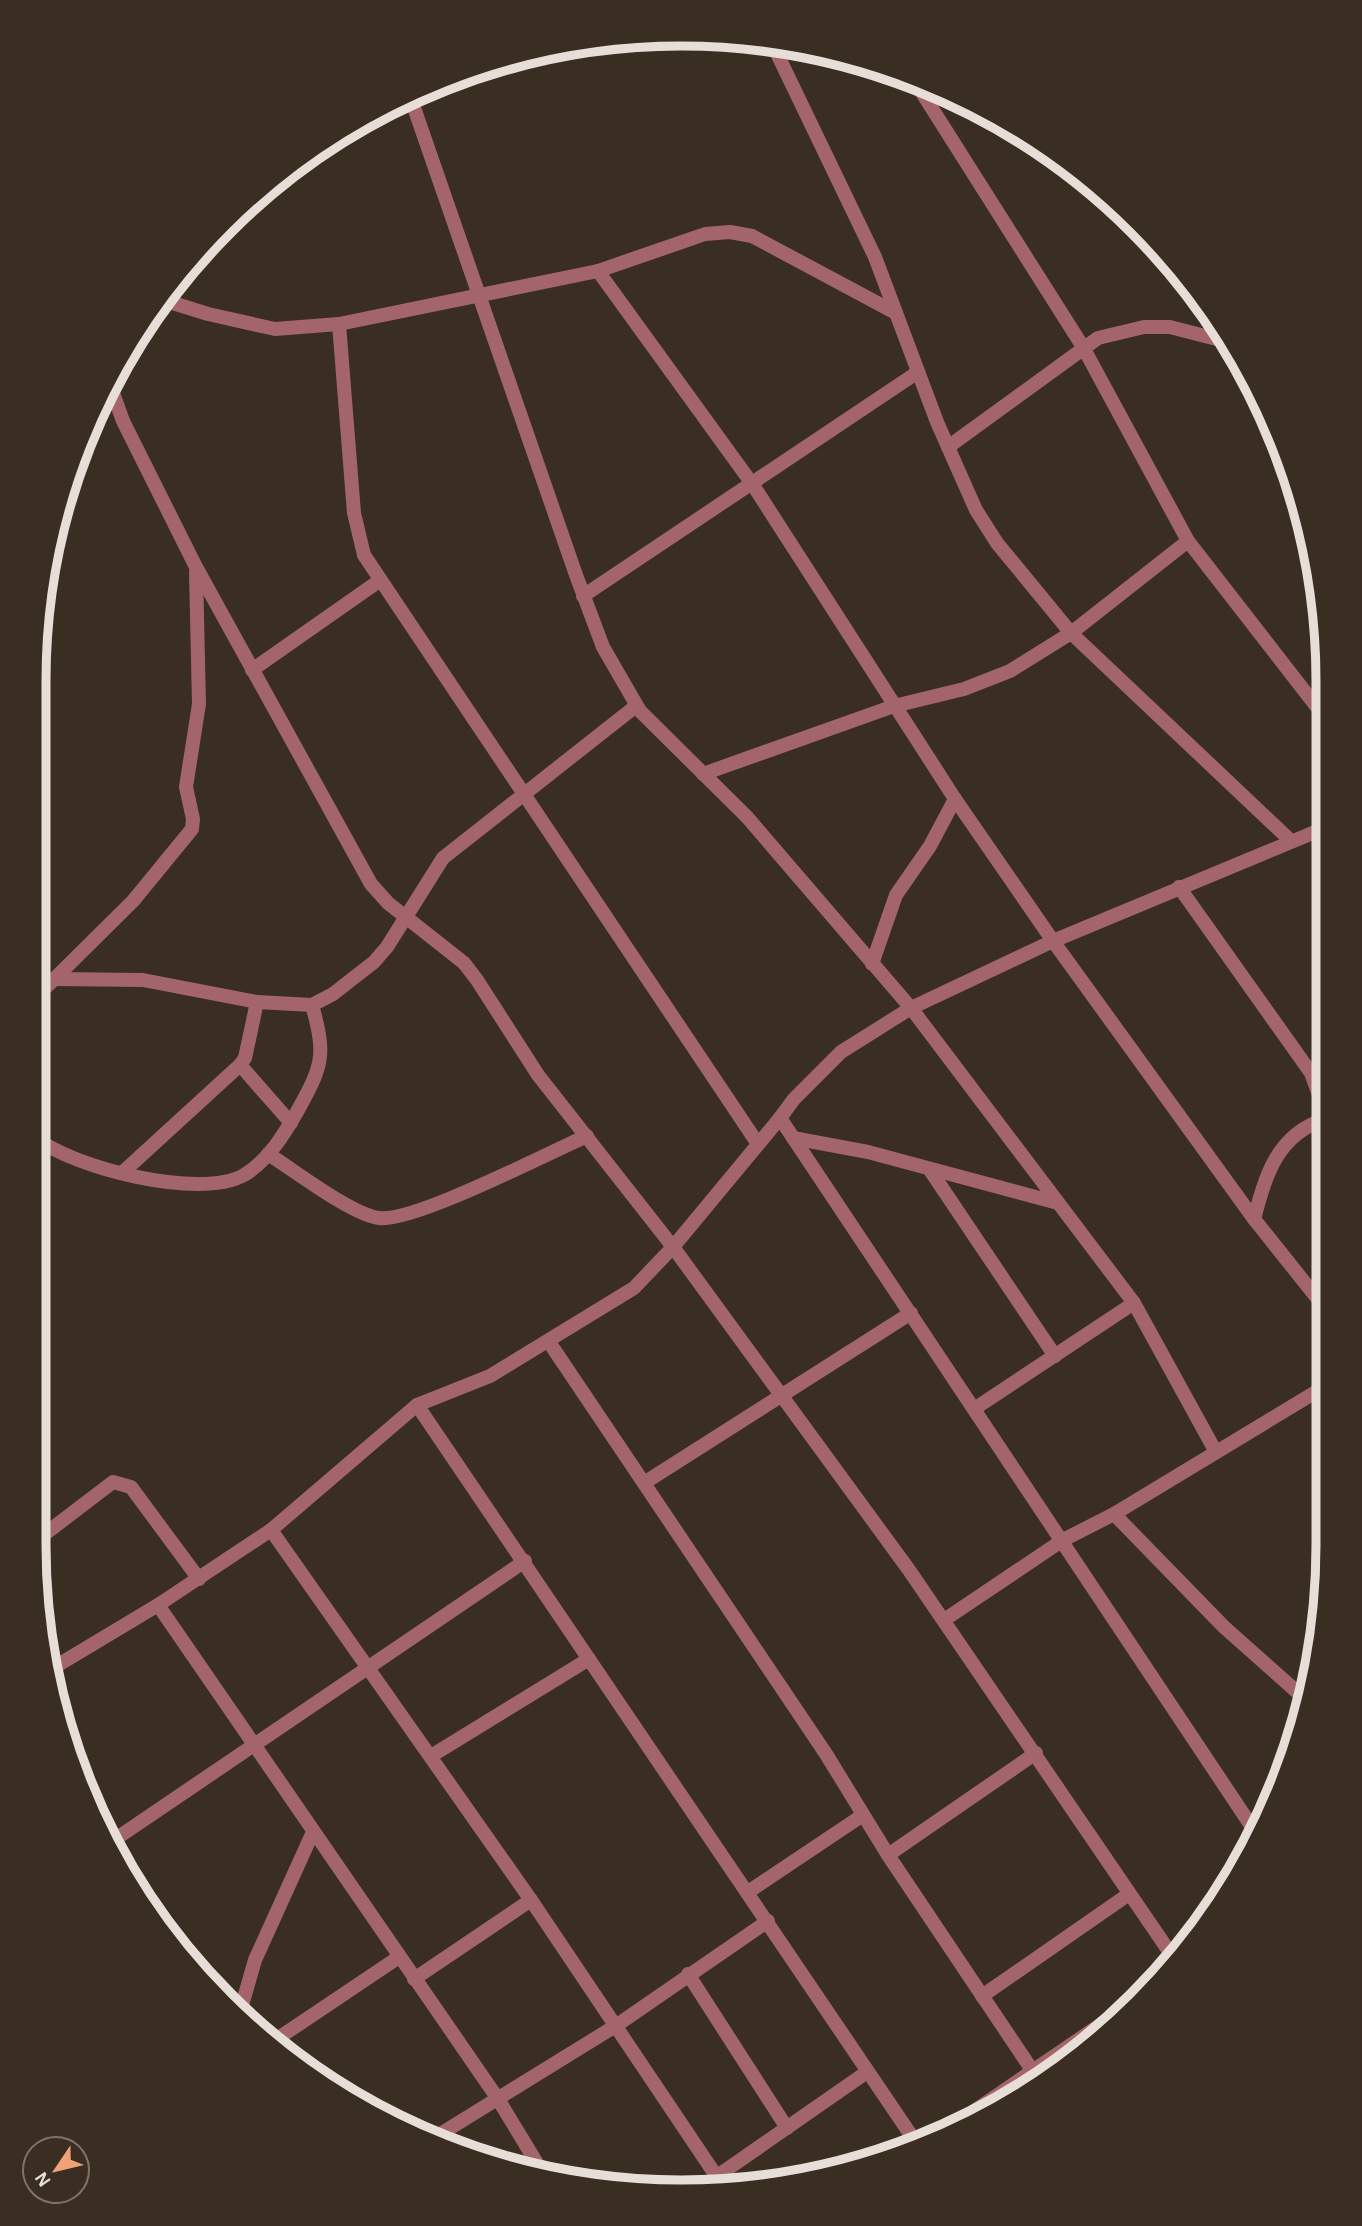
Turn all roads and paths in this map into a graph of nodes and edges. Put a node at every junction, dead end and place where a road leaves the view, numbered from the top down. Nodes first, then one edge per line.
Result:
1 (777, 53) edge
2 (922, 93) edge
3 (413, 105) edge
4 (598, 271) junction
5 (478, 294) junction
6 (171, 302) edge
7 (896, 313) junction
8 (339, 324) junction
9 (1216, 339) edge
10 (1083, 347) junction
11 (918, 372) junction
12 (114, 395) edge
13 (948, 447) junction
14 (753, 485) junction
15 (1188, 541) junction
16 (196, 567) junction
17 (379, 582) junction
18 (583, 596) junction
19 (1071, 633) junction
20 (253, 670) junction
21 (636, 706) junction
22 (894, 706) junction
23 (1316, 706) edge
24 (703, 774) junction
25 (523, 794) junction
26 (955, 799) junction
27 (1316, 832) edge
28 (1291, 841) junction
29 (1179, 887) junction
30 (405, 918) junction
31 (1053, 941) junction
32 (872, 964) junction
33 (56, 979) junction
34 (46, 988) edge
35 (257, 1002) junction
36 (312, 1005) junction
37 (911, 1008) junction
38 (240, 1065) junction
39 (1316, 1087) edge
40 (780, 1118) junction
41 (290, 1123) junction
42 (1316, 1124) edge
43 (587, 1136) junction
44 (793, 1138) junction
45 (758, 1144) junction
46 (46, 1146) edge
47 (268, 1154) junction
48 (930, 1170) junction
49 (122, 1173) junction
50 (1058, 1203) junction
51 (1254, 1219) junction
52 (673, 1247) junction
53 (1316, 1297) edge
54 (1134, 1303) junction
55 (911, 1313) junction
56 (549, 1342) junction
57 (1055, 1356) junction
58 (1316, 1392) edge
59 (784, 1395) junction
60 (417, 1405) junction
61 (974, 1409) junction
62 (1216, 1452) junction
63 (643, 1483) junction
64 (1114, 1514) junction
65 (271, 1531) junction
66 (46, 1533) edge
67 (1063, 1540) junction
68 (525, 1561) junction
69 (199, 1579) junction
70 (159, 1605) junction
71 (944, 1620) junction
72 (589, 1660) junction
73 (57, 1661) edge
74 (370, 1668) junction
75 (1299, 1693) edge
76 (257, 1746) junction
77 (1036, 1753) junction
78 (431, 1756) junction
79 (863, 1815) junction
80 (1251, 1826) edge
81 (313, 1832) junction
82 (117, 1838) edge
83 (888, 1855) junction
84 (748, 1892) junction
85 (1129, 1894) junction
86 (531, 1900) junction
87 (768, 1920) junction
88 (1169, 1952) edge
89 (399, 1957) junction
90 (688, 1974) junction
91 (414, 1979) junction
92 (982, 1996) junction
93 (242, 2004) edge
94 (617, 2025) junction
95 (280, 2037) edge
96 (867, 2072) junction
97 (1034, 2074) edge
98 (498, 2099) junction
99 (787, 2128) junction
100 (442, 2134) edge
101 (911, 2137) edge
102 (537, 2164) edge
103 (719, 2179) edge
104 (723, 2179) edge

1 - 7 street
2 - 10 street
3 - 5 street
4 - 5 street
4 - 7 street
4 - 14 street
5 - 8 street
5 - 18 street
6 - 8 street
7 - 11 street
8 - 17 street
9 - 10 street
10 - 13 street
10 - 15 street
11 - 13 street
11 - 14 street
12 - 16 street
13 - 19 street
14 - 18 street
14 - 22 street
15 - 19 street
15 - 23 street
16 - 20 street
16 - 33 street
17 - 20 street
17 - 25 street
18 - 21 street
19 - 22 street
19 - 28 street
20 - 30 street
21 - 24 street
21 - 25 street
22 - 24 street
22 - 26 street
24 - 32 street
25 - 30 street
25 - 45 street
26 - 31 street
26 - 32 street
27 - 28 street
28 - 29 street
29 - 31 street
29 - 39 street
30 - 36 street
30 - 43 street
31 - 37 street
31 - 51 street
32 - 37 street
33 - 34 street
33 - 35 street
35 - 36 street
35 - 38 street
36 - 41 street
37 - 40 street
37 - 50 street
38 - 41 street
38 - 49 street
40 - 44 street
40 - 45 street
41 - 47 street
42 - 51 street
43 - 47 street
43 - 52 street
44 - 48 street
44 - 55 street
45 - 52 street
46 - 49 street
47 - 49 street
48 - 50 street
48 - 57 street
50 - 54 street
51 - 53 street
52 - 56 street
52 - 59 street
54 - 57 street
54 - 62 street
55 - 59 street
55 - 61 street
56 - 60 street
56 - 63 street
57 - 61 street
58 - 62 street
59 - 63 street
59 - 71 street
60 - 65 street
60 - 68 street
61 - 67 street
62 - 64 street
63 - 79 street
64 - 67 street
64 - 75 street
65 - 69 street
65 - 74 street
66 - 69 street
67 - 71 street
67 - 80 street
68 - 72 street
68 - 74 street
69 - 70 street
70 - 73 street
70 - 76 street
71 - 77 street
72 - 78 street
72 - 84 street
74 - 76 street
74 - 78 street
76 - 81 street
76 - 82 street
77 - 83 street
77 - 85 street
78 - 86 street
79 - 83 street
79 - 84 street
81 - 89 street
81 - 93 street
83 - 92 street
84 - 87 street
85 - 88 street
85 - 92 street
86 - 91 street
86 - 94 street
87 - 90 street
87 - 96 street
89 - 91 street
89 - 95 street
90 - 94 street
90 - 99 street
91 - 98 street
92 - 97 street
94 - 98 street
94 - 103 street
96 - 99 street
96 - 101 street
98 - 100 street
98 - 102 street
99 - 104 street

